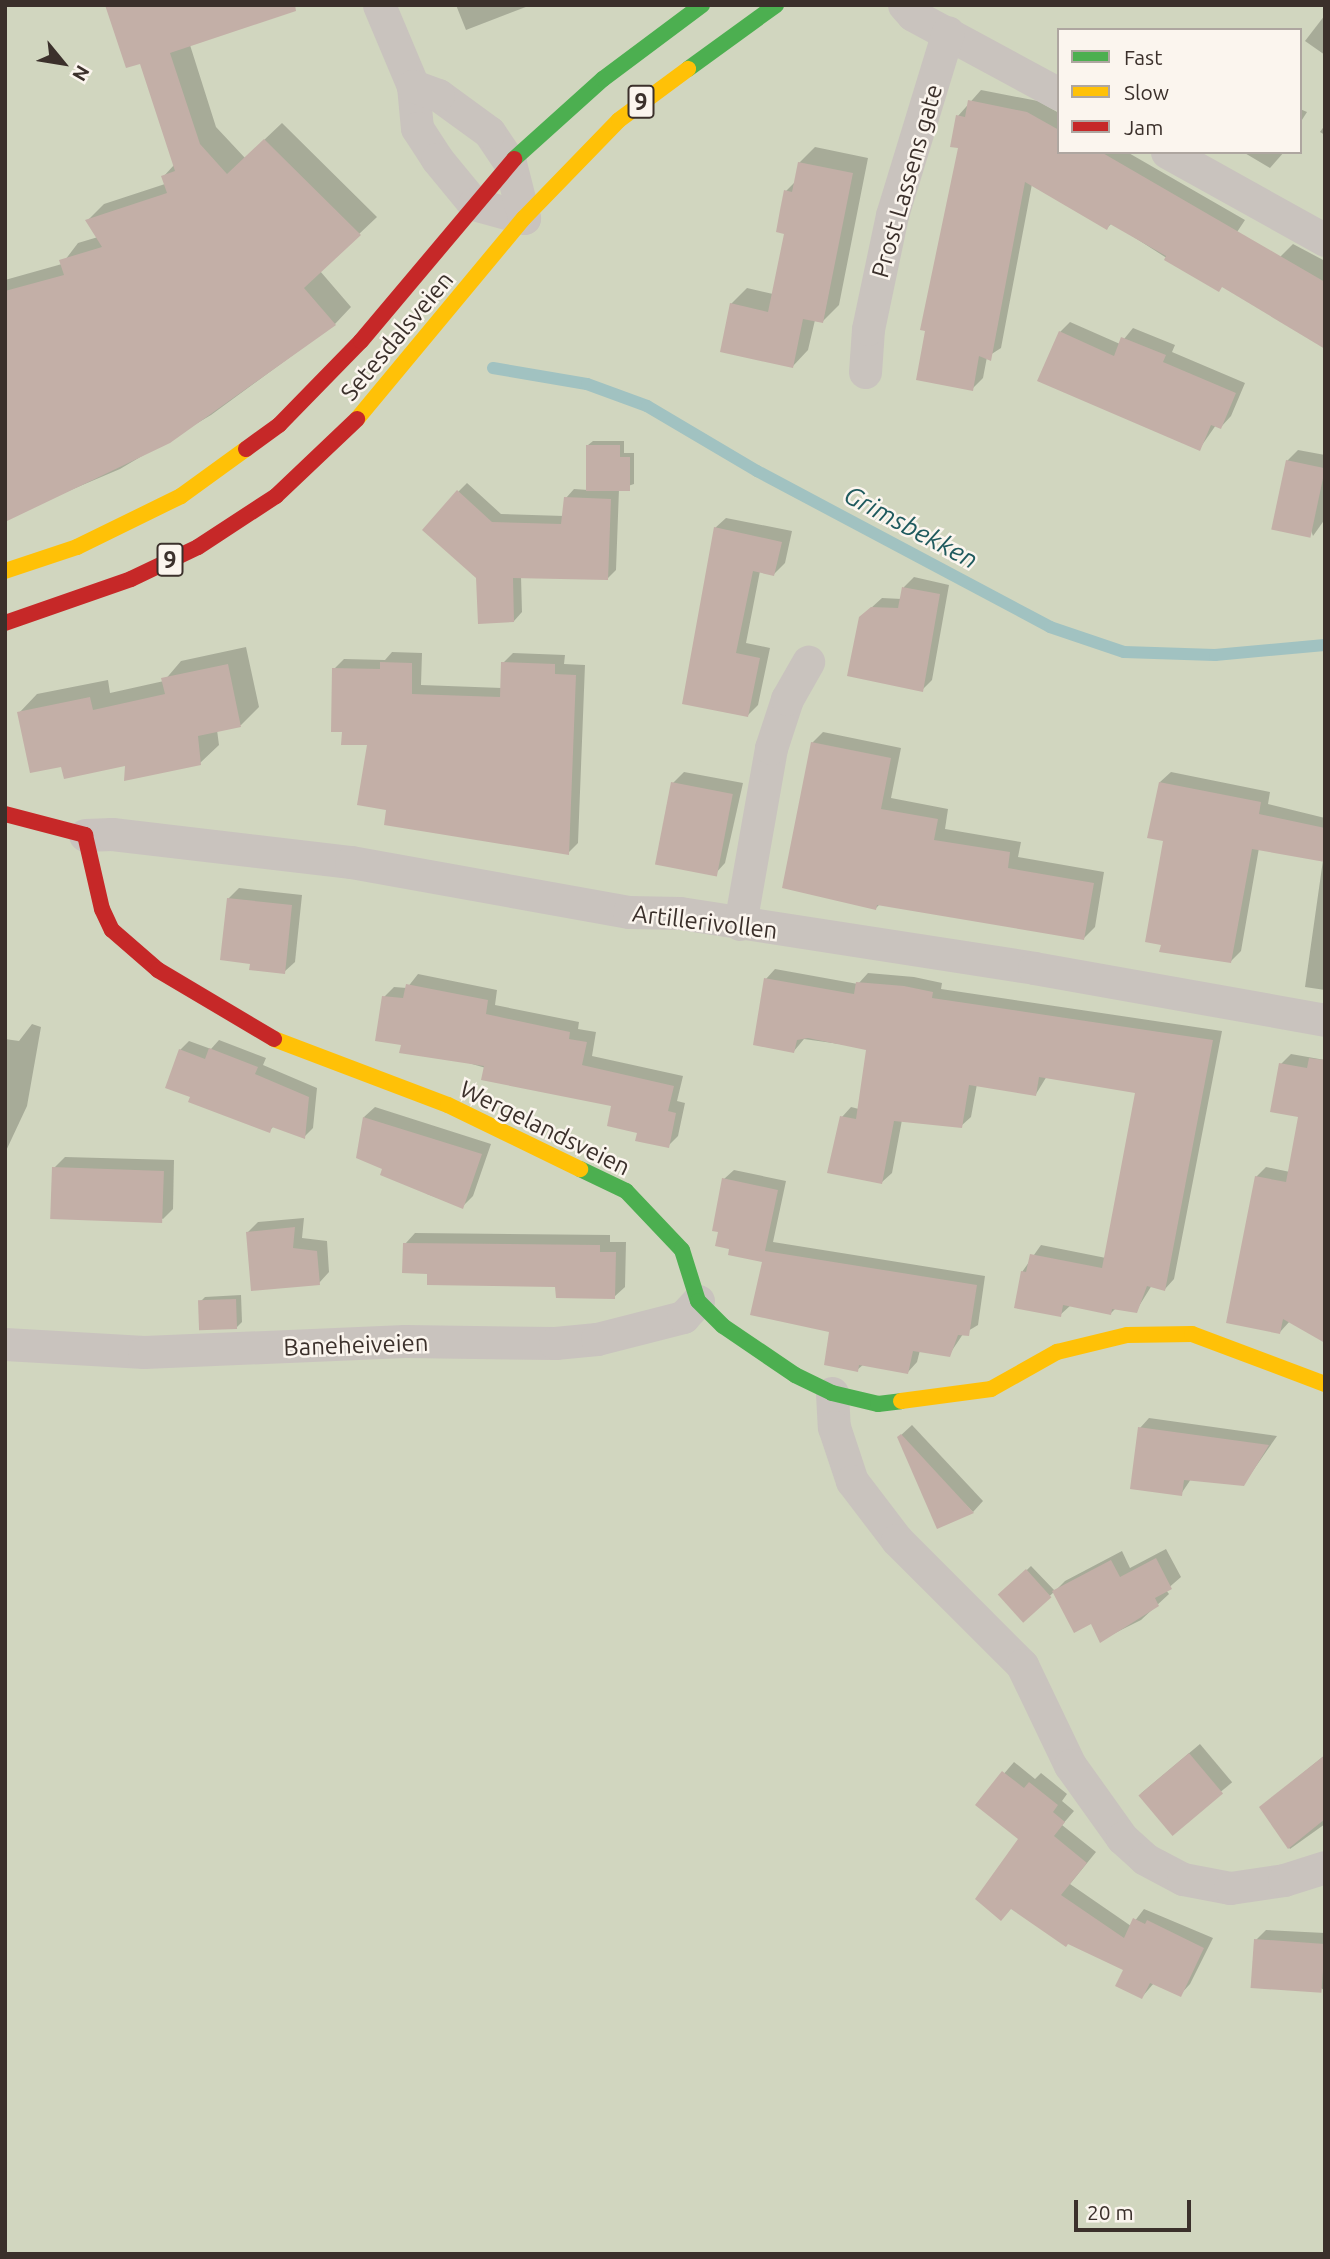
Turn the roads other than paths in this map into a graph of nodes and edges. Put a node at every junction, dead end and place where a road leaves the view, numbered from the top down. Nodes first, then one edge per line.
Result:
1 (379, 5) edge
2 (702, 5) edge
3 (776, 5) edge
4 (904, 5) edge
5 (944, 19) edge
6 (413, 86) junction
7 (1057, 93) edge
8 (1171, 154) edge
9 (510, 163) junction
10 (474, 204) junction
11 (524, 218) junction
12 (1325, 240) edge
13 (865, 372) dead end
14 (5, 571) edge
15 (5, 623) edge
16 (808, 662) dead end
17 (5, 814) edge
18 (85, 835) junction
19 (740, 924) junction
20 (1325, 1020) edge
21 (698, 1301) junction
22 (5, 1344) edge
23 (1325, 1384) edge
24 (832, 1393) junction
25 (1325, 1867) edge

1 - 6 street
2 - 9 main road, Setesdalsveien / 9
3 - 11 main road, Setesdalsveien / 9
4 - 5 street
5 - 7 street
5 - 13 street, Prost Lassens gate
6 - 9 street
6 - 10 street
8 - 12 street
9 - 10 main road, Setesdalsveien / 9
9 - 11 street
10 - 11 street
10 - 14 main road, Setesdalsveien / 9
11 - 15 main road, Setesdalsveien / 9
16 - 19 street
17 - 18 main road
18 - 19 street, Artillerivollen
18 - 21 main road, Wergelandsveien
19 - 20 street, Artillerivollen
21 - 22 street, Baneheiveien
21 - 24 main road, Wergelandsveien
23 - 24 main road, Wergelandsveien
24 - 25 street

